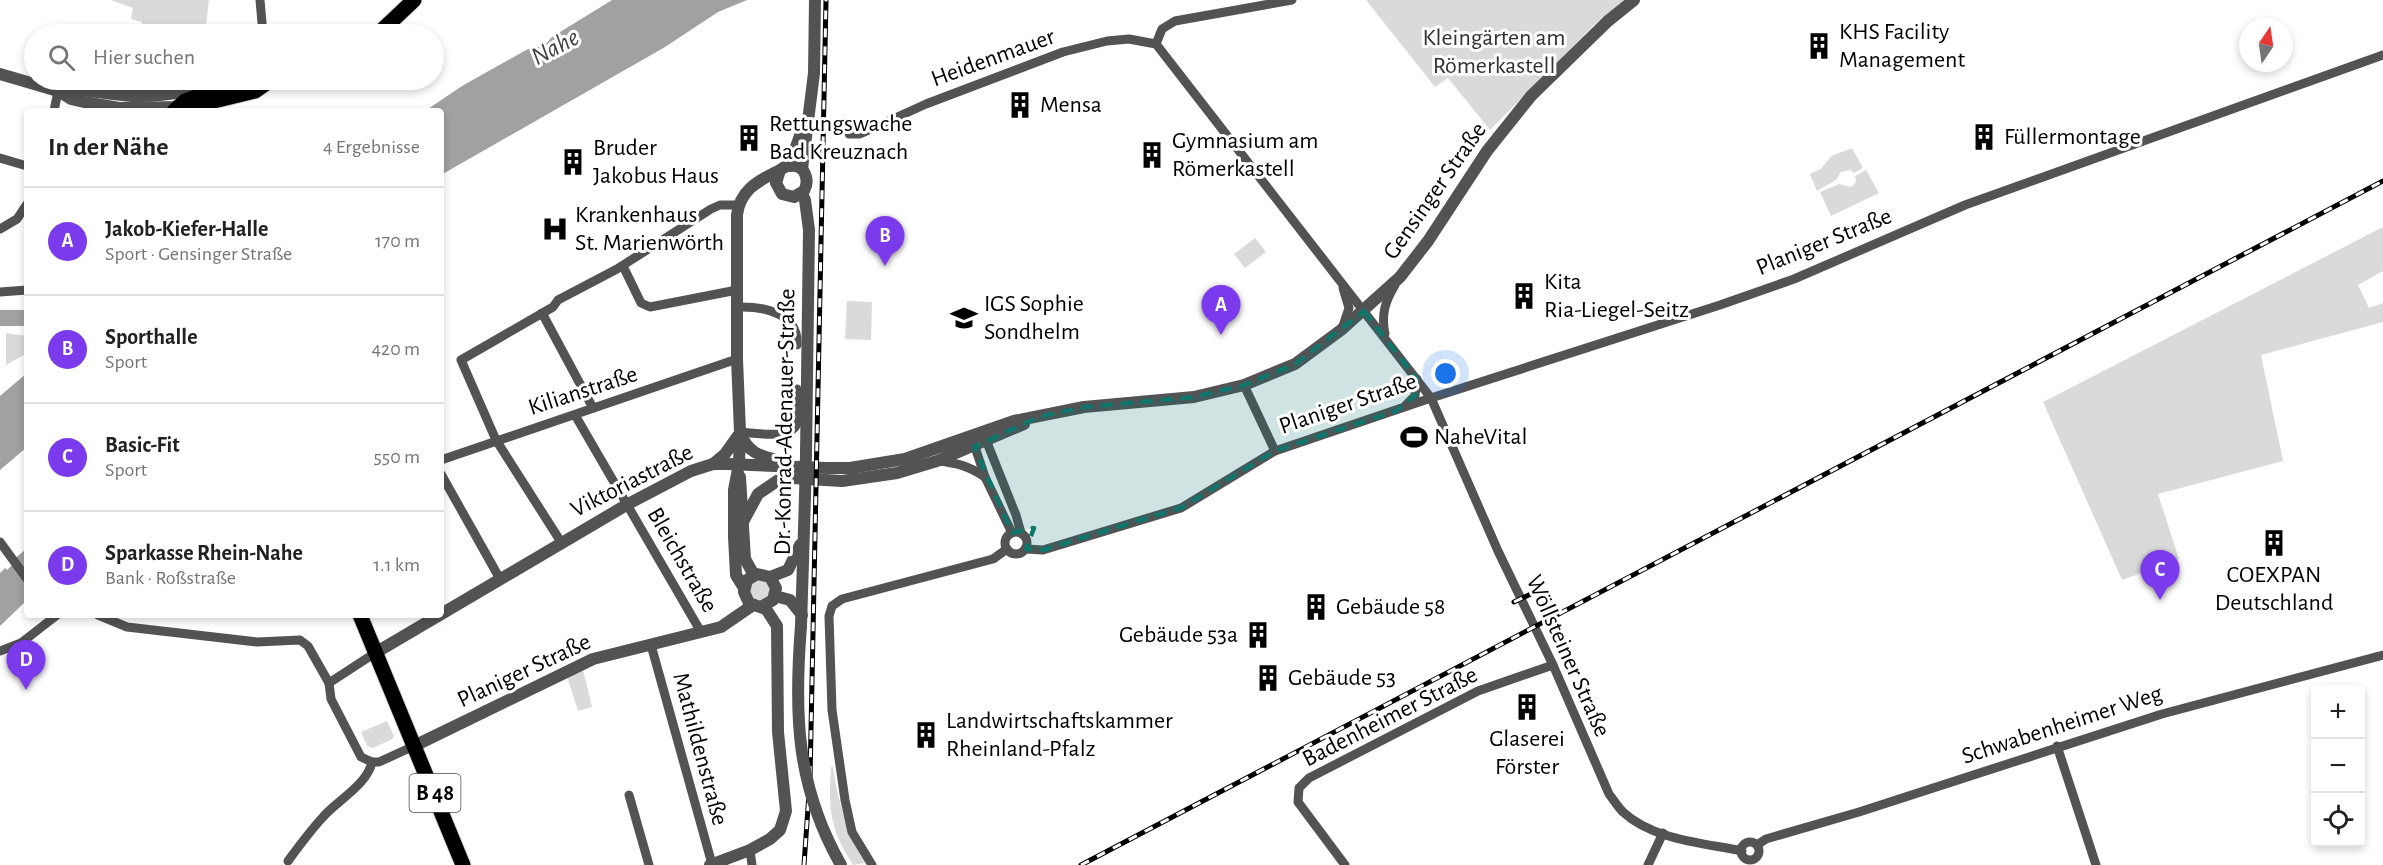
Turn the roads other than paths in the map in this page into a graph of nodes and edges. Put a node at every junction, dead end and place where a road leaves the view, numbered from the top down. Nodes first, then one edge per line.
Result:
1 (260, 0) edge
2 (414, 0) edge
3 (815, 0) edge
4 (1292, 0) edge
5 (1634, 0) edge
6 (262, 24) edge
7 (389, 24) edge
8 (1156, 44) junction
9 (2383, 55) edge
10 (0, 74) edge
11 (24, 81) edge
12 (55, 90) edge
13 (64, 90) edge
14 (88, 90) edge
15 (200, 90) edge
16 (216, 90) edge
17 (257, 90) edge
18 (58, 91) junction
19 (155, 96) junction
20 (208, 107) edge
21 (810, 107) junction
22 (55, 108) edge
23 (119, 108) joint
24 (180, 108) edge
25 (849, 134) dead end
26 (0, 158) edge
27 (24, 165) edge
28 (784, 168) junction
29 (802, 169) junction
30 (745, 192) junction
31 (779, 192) junction
32 (797, 196) junction
33 (738, 205) junction
34 (24, 208) edge
35 (0, 229) edge
36 (623, 266) junction
37 (1400, 277) junction
38 (1340, 280) junction
39 (24, 290) edge
40 (737, 290) junction
41 (0, 292) edge
42 (737, 307) junction
43 (1364, 310) junction
44 (542, 313) junction
45 (1341, 330) junction
46 (1386, 339) junction
47 (797, 345) dead end
48 (737, 359) junction
49 (1416, 379) junction
50 (1244, 385) junction
51 (797, 389) dead end
52 (1431, 398) junction
53 (593, 408) junction
54 (1396, 411) junction
55 (574, 415) junction
56 (740, 432) junction
57 (979, 439) junction
58 (496, 440) junction
59 (1275, 451) junction
60 (444, 459) edge
61 (937, 461) junction
62 (713, 464) junction
63 (739, 464) junction
64 (807, 467) junction
65 (986, 477) junction
66 (444, 479) edge
67 (628, 504) junction
68 (744, 520) junction
69 (1016, 533) junction
70 (804, 535) junction
71 (0, 542) edge
72 (561, 542) junction
73 (1006, 549) junction
74 (1026, 549) junction
75 (24, 575) edge
76 (754, 575) junction
77 (770, 577) junction
78 (500, 579) junction
79 (744, 588) junction
80 (774, 598) junction
81 (757, 606) junction
82 (444, 611) edge
83 (52, 618) edge
84 (105, 618) edge
85 (361, 618) edge
86 (431, 618) edge
87 (801, 620) junction
88 (701, 632) junction
89 (651, 645) junction
90 (0, 651) edge
91 (375, 653) junction
92 (2383, 655) edge
93 (779, 661) junction
94 (1553, 665) junction
95 (329, 683) junction
96 (414, 746) junction
97 (2057, 747) junction
98 (372, 762) junction
99 (629, 795) dead end
100 (1663, 834) junction
101 (1756, 845) junction
102 (750, 850) junction
103 (1742, 851) junction
104 (288, 861) dead end
105 (733, 861) edge
106 (1752, 862) edge
107 (871, 864) edge
108 (463, 865) edge
109 (649, 865) edge
110 (711, 865) edge
111 (752, 865) edge
112 (841, 865) edge
113 (1345, 865) edge
114 (1648, 865) edge
115 (2096, 865) edge

1 - 6 street
2 - 7 main road
3 - 21 street
4 - 8 street
5 - 37 street, Gensinger Straße
8 - 25 street, Heidenmauer
8 - 38 street
9 - 52 street, Planiger Straße
10 - 11 street
12 - 18 street
13 - 18 street
14 - 19 street
15 - 19 street
16 - 24 main road
17 - 20 main road
18 - 22 street
18 - 23 street
19 - 24 street
20 - 24 main road
21 - 28 street
21 - 29 street
23 - 24 street
26 - 27 street
28 - 29 street
28 - 30 street
28 - 31 street
29 - 32 street
30 - 31 street
30 - 33 street
31 - 32 street
32 - 70 street, Dr.-Konrad-Adenauer-Straße, bridge
33 - 36 street
33 - 40 street
34 - 35 street
36 - 40 street
36 - 44 street
37 - 43 street, Gensinger Straße
37 - 46 street
38 - 43 street
38 - 45 street
39 - 41 street
40 - 42 street
42 - 47 street
42 - 48 street
43 - 45 street, Gensinger Straße
43 - 46 street
44 - 53 street
44 - 58 street
45 - 50 street, Gensinger Straße
46 - 49 street
48 - 53 street, Kilianstraße
48 - 56 street
49 - 52 street
49 - 54 street
50 - 57 street, Gensinger Straße
50 - 59 street, Planiger Straße
51 - 56 street
52 - 54 street, Planiger Straße
52 - 94 street, Wöllsteiner Straße
53 - 55 street, Kilianstraße
54 - 59 street, Planiger Straße
55 - 58 street, Kilianstraße
55 - 67 street, Bleichstraße
56 - 62 street
56 - 63 street
56 - 64 street
57 - 61 street, Gensinger Straße
57 - 64 street, Gensinger Straße
57 - 65 street
57 - 69 street
58 - 60 street, Kilianstraße
58 - 72 street
59 - 74 street, Planiger Straße
61 - 65 street
61 - 68 street, Gensinger Straße
62 - 63 street, Viktoriastraße
62 - 67 street, Viktoriastraße
63 - 64 street, Gensinger Straße
63 - 68 street
63 - 79 street
65 - 69 street
66 - 78 street
67 - 72 street, Viktoriastraße
67 - 88 street, Bleichstraße
68 - 76 street
69 - 73 street
69 - 74 street
70 - 77 street
70 - 87 street, Dr.-Konrad-Adenauer-Straße
71 - 75 street
72 - 78 street, Viktoriastraße
73 - 74 street, Planiger Straße
73 - 107 street, Planiger Straße
76 - 77 street
76 - 79 street
77 - 80 street
78 - 82 street, Viktoriastraße
79 - 81 street
80 - 81 street
80 - 87 street
80 - 93 street
81 - 88 street, Planiger Straße
81 - 93 street
83 - 90 street
84 - 95 street
85 - 91 main road, B 48
86 - 91 street, Viktoriastraße
87 - 112 street, Dr.-Konrad-Adenauer-Straße, bridge
88 - 89 street, Planiger Straße
89 - 96 street, Planiger Straße
89 - 110 street, Mathildenstraße
91 - 95 street
91 - 96 main road, B 48
92 - 97 street, Schwabenheimer Weg
93 - 102 street
94 - 100 street, Wöllsteiner Straße
94 - 113 street, Badenheimer Straße
95 - 98 street
96 - 98 street
96 - 108 main road, B 48
97 - 101 street, Schwabenheimer Weg
97 - 115 street
98 - 104 street
99 - 109 street
100 - 103 street, Wöllsteiner Straße
100 - 114 street
101 - 103 street
101 - 106 street
102 - 105 street
102 - 111 street
103 - 106 street
105 - 110 street

